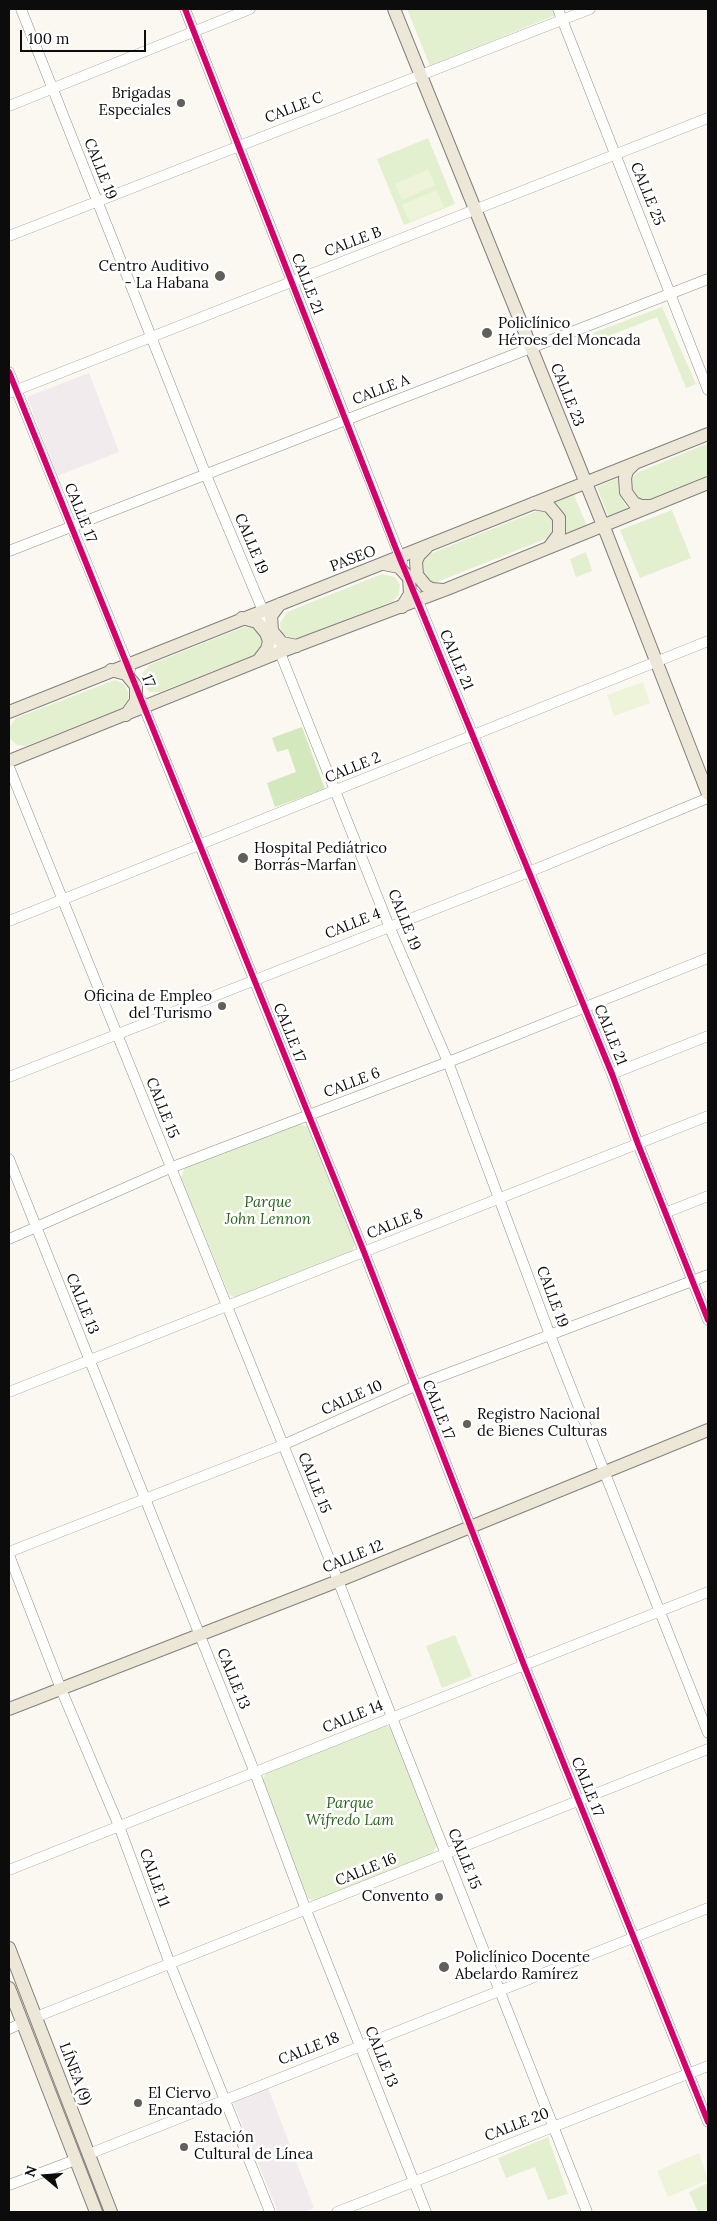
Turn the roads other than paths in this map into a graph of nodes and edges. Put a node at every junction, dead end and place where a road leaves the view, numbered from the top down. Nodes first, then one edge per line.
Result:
1 (21, 9) edge
2 (185, 9) edge
3 (250, 9) edge
4 (394, 9) edge
5 (558, 9) edge
6 (590, 9) edge
7 (562, 20) junction
8 (194, 32) junction
9 (420, 74) junction
10 (53, 90) junction
11 (9, 106) edge
12 (708, 118) edge
13 (240, 145) junction
14 (615, 155) junction
15 (97, 201) junction
16 (476, 210) junction
17 (9, 236) edge
18 (708, 279) edge
19 (292, 282) junction
20 (672, 294) junction
21 (151, 337) junction
22 (532, 348) junction
23 (9, 372) edge
24 (708, 390) edge
25 (12, 392) edge
26 (347, 420) junction
27 (706, 436) edge
28 (637, 461) junction
29 (206, 475) junction
30 (586, 483) junction
31 (708, 483) edge
32 (534, 503) junction
33 (655, 505) junction
34 (72, 526) junction
35 (603, 526) junction
36 (429, 545) junction
37 (550, 546) junction
38 (9, 551) edge
39 (400, 558) junction
40 (383, 564) junction
41 (409, 578) junction
42 (447, 589) junction
43 (417, 600) junction
44 (280, 604) junction
45 (402, 607) junction
46 (263, 610) junction
47 (242, 618) junction
48 (272, 631) junction
49 (708, 641) edge
50 (297, 646) junction
51 (280, 652) junction
52 (258, 661) junction
53 (656, 663) junction
54 (128, 664) junction
55 (111, 670) junction
56 (136, 686) junction
57 (144, 708) junction
58 (9, 712) edge
59 (126, 714) junction
60 (474, 737) junction
61 (13, 757) edge
62 (9, 767) edge
63 (336, 791) junction
64 (708, 794) edge
65 (708, 798) edge
66 (199, 844) junction
67 (529, 872) junction
68 (61, 899) junction
69 (9, 921) edge
70 (390, 926) junction
71 (708, 958) edge
72 (254, 980) junction
73 (585, 1007) junction
74 (116, 1034) junction
75 (708, 1036) edge
76 (448, 1062) junction
77 (612, 1074) junction
78 (9, 1077) edge
79 (309, 1115) junction
80 (708, 1116) edge
81 (638, 1144) junction
82 (9, 1159) edge
83 (170, 1168) junction
84 (708, 1196) edge
85 (498, 1199) junction
86 (665, 1214) junction
87 (36, 1228) junction
88 (9, 1239) edge
89 (364, 1252) junction
90 (708, 1275) edge
91 (693, 1281) junction
92 (226, 1306) junction
93 (708, 1320) edge
94 (550, 1335) junction
95 (89, 1361) junction
96 (415, 1386) junction
97 (9, 1392) edge
98 (708, 1430) edge
99 (283, 1445) junction
100 (604, 1472) junction
101 (146, 1499) junction
102 (471, 1527) junction
103 (9, 1554) edge
104 (338, 1581) junction
105 (708, 1592) edge
106 (660, 1611) junction
107 (199, 1634) junction
108 (524, 1665) junction
109 (61, 1689) junction
110 (9, 1709) edge
111 (392, 1718) junction
112 (708, 1733) edge
113 (708, 1750) edge
114 (255, 1773) junction
115 (580, 1801) junction
116 (119, 1826) junction
117 (446, 1854) junction
118 (9, 1870) edge
119 (708, 1908) edge
120 (306, 1910) junction
121 (634, 1938) junction
122 (9, 1948) edge
123 (170, 1964) junction
124 (9, 1988) edge
125 (500, 1992) junction
126 (36, 2018) junction
127 (22, 2023) junction
128 (9, 2029) edge
129 (360, 2045) junction
130 (708, 2066) edge
131 (688, 2073) junction
132 (225, 2100) junction
133 (708, 2122) edge
134 (553, 2127) junction
135 (89, 2154) junction
136 (75, 2160) junction
137 (414, 2182) junction
138 (9, 2185) edge
139 (96, 2212) edge
140 (111, 2212) edge
141 (270, 2212) edge
142 (337, 2212) edge
143 (426, 2212) edge
144 (587, 2212) edge

1 - 10 street, CALLE 19
2 - 8 street, CALLE 21
3 - 8 street
4 - 9 main road, CALLE 23
5 - 7 street, CALLE 25
6 - 7 street, CALLE C
7 - 9 street, CALLE C
7 - 14 street, CALLE 25
8 - 10 street
8 - 13 street, CALLE 21
9 - 13 street, CALLE C
9 - 16 main road, CALLE 23
10 - 11 street
10 - 15 street, CALLE 19
12 - 14 street, CALLE B
13 - 15 street, CALLE C
13 - 19 street, CALLE 21
14 - 16 street, CALLE B
14 - 20 street, CALLE 25
15 - 17 street, CALLE C
15 - 21 street, CALLE 19
16 - 19 street, CALLE B
16 - 22 main road, CALLE 23
18 - 20 street, CALLE A
19 - 21 street, CALLE B
19 - 26 street, CALLE 21
20 - 22 street, CALLE A
20 - 24 street, CALLE 25
21 - 25 street, CALLE B
21 - 29 street, CALLE 19
22 - 26 street, CALLE A
22 - 30 main road, CALLE 23
23 - 25 street, CALLE 17
25 - 34 street, CALLE 17
26 - 29 street, CALLE A
26 - 39 street, CALLE 21
27 - 28 main road, PASEO
28 - 30 main road, PASEO
28 - 33 main road
29 - 34 street, CALLE A
29 - 46 street, CALLE 19
30 - 32 main road, PASEO
30 - 35 main road, CALLE 23
31 - 33 main road
32 - 36 main road, PASEO
32 - 37 main road
33 - 35 main road
34 - 38 street, CALLE A
34 - 54 street, CALLE 17
35 - 37 main road
35 - 53 main road, CALLE 23
36 - 39 main road, PASEO
36 - 42 main road
37 - 42 main road
39 - 40 main road, PASEO
39 - 41 street, CALLE 21
40 - 41 main road
40 - 44 main road, PASEO
41 - 43 street, CALLE 21
41 - 45 main road
42 - 43 main road
43 - 45 main road
43 - 60 street, CALLE 21
44 - 46 main road, PASEO
44 - 48 main road
45 - 50 main road
46 - 47 main road, PASEO
46 - 48 street, CALLE 19
47 - 52 main road
47 - 54 main road, PASEO
48 - 50 main road
48 - 51 street, CALLE 19
49 - 53 street, CALLE 2
50 - 51 main road
51 - 52 main road
51 - 63 street, CALLE 19
52 - 57 main road
53 - 60 street, CALLE 2
53 - 64 main road, CALLE 23
54 - 55 main road, PASEO
54 - 56 street, 17
55 - 56 main road
55 - 58 main road, PASEO
56 - 57 street, 17
56 - 59 main road
57 - 59 main road
57 - 66 street, CALLE 17
59 - 61 main road
60 - 63 street, CALLE 2
60 - 67 street, CALLE 21
62 - 68 street, CALLE 15
63 - 66 street, CALLE 2
63 - 70 street, CALLE 19
65 - 67 street, CALLE 4
66 - 68 street, CALLE 2
66 - 72 street, CALLE 17
67 - 70 street, CALLE 4
67 - 73 street, CALLE 21
68 - 69 street, CALLE 2
68 - 74 street, CALLE 15
70 - 72 street, CALLE 4
70 - 76 street, CALLE 19
71 - 73 street, CALLE 6
72 - 74 street, CALLE 4
72 - 79 street, CALLE 17
73 - 76 street, CALLE 6
73 - 77 street, CALLE 21
74 - 78 street, CALLE 4
74 - 83 street, CALLE 15
75 - 77 street
76 - 79 street, CALLE 6
76 - 85 street, CALLE 19
77 - 81 street, CALLE 21
79 - 83 street, CALLE 6
79 - 89 street, CALLE 17
80 - 81 street, CALLE 8
81 - 85 street, CALLE 8
81 - 86 street, CALLE 21
82 - 87 street, CALLE 13
83 - 87 street, CALLE 6
83 - 92 street, CALLE 15
84 - 86 street
85 - 89 street, CALLE 8
85 - 94 street, CALLE 19
86 - 91 street, CALLE 21
87 - 88 street, CALLE 6
87 - 95 street, CALLE 13
89 - 92 street, CALLE 8
89 - 96 street, CALLE 17
90 - 91 street, CALLE 10
91 - 93 street, CALLE 21
91 - 94 street, CALLE 10
92 - 95 street, CALLE 8
92 - 99 street, CALLE 15
94 - 96 street, CALLE 10
94 - 100 street, CALLE 19
95 - 97 street, CALLE 8
95 - 101 street, CALLE 13
96 - 99 street, CALLE 10
96 - 102 street, CALLE 17
98 - 100 main road, CALLE 12
99 - 101 street, CALLE 10
99 - 104 street, CALLE 15
100 - 102 main road, CALLE 12
100 - 106 street, CALLE 19
101 - 103 street, CALLE 10
101 - 107 street, CALLE 13
102 - 104 main road, CALLE 12
102 - 108 street, CALLE 17
103 - 109 street, CALLE 11
104 - 107 main road, CALLE 12
104 - 111 street, CALLE 15
105 - 106 street, CALLE 14
106 - 108 street, CALLE 14
106 - 112 street, CALLE 19
107 - 109 main road, CALLE 12
107 - 114 street, CALLE 13
108 - 111 street, CALLE 14
108 - 115 street, CALLE 17
109 - 110 main road, CALLE 12
109 - 116 street, CALLE 11
111 - 114 street, CALLE 14
111 - 117 street, CALLE 15
113 - 115 street, CALLE 16
114 - 116 street, CALLE 14
114 - 120 street, CALLE 13
115 - 117 street, CALLE 16
115 - 121 street, CALLE 17
116 - 118 street, CALLE 14
116 - 123 street, CALLE 11
117 - 120 street, CALLE 16
117 - 125 street, CALLE 15
119 - 121 street, CALLE 18
120 - 123 street, CALLE 16
120 - 129 street, CALLE 13
121 - 125 street, CALLE 18
121 - 131 street, CALLE 17
122 - 126 main road, LÍNEA (9)
123 - 126 street, CALLE 16
123 - 132 street, CALLE 11
124 - 127 main road, LÍNEA (9)
125 - 129 street, CALLE 18
125 - 134 street, CALLE 15
126 - 135 main road, LÍNEA (9)
127 - 128 street
127 - 136 main road, LÍNEA (9)
129 - 132 street, CALLE 18
129 - 137 street, CALLE 13
130 - 131 street, CALLE 20
131 - 133 street, CALLE 17
131 - 134 street, CALLE 20
132 - 135 street, CALLE 18
132 - 141 street, CALLE 11
134 - 137 street, CALLE 20
134 - 144 street, CALLE 15
135 - 140 main road, LÍNEA (9)
136 - 138 street
136 - 139 main road, LÍNEA (9)
137 - 142 street, CALLE 20
137 - 143 street, CALLE 13

